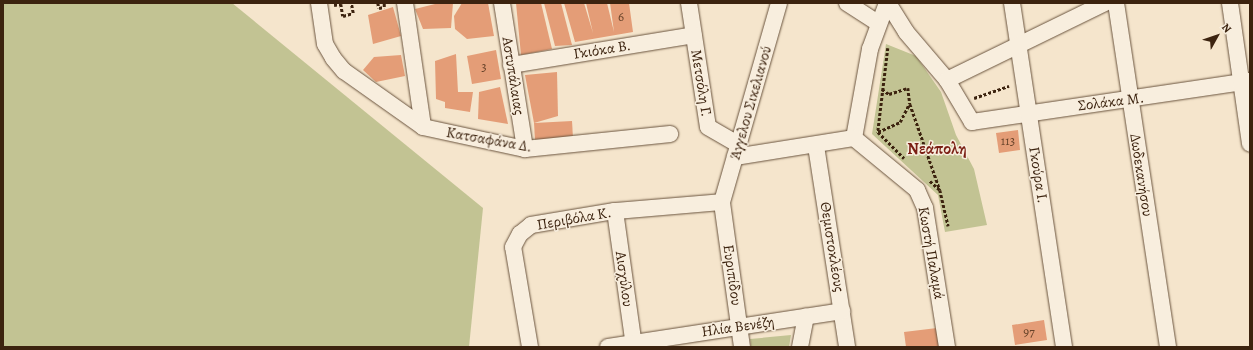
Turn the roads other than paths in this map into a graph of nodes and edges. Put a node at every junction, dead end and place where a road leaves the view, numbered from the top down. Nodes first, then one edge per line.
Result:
1 (405, 3) edge
2 (502, 3) edge
3 (690, 3) edge
4 (778, 3) edge
5 (847, 3) edge
6 (888, 3) edge
7 (1012, 3) edge
8 (1106, 3) edge
9 (1116, 3) edge
10 (1230, 3) edge
11 (319, 6) edge
12 (878, 23) junction
13 (694, 34) junction
14 (1019, 45) junction
15 (510, 65) junction
16 (947, 80) junction
17 (1245, 82) edge
18 (1130, 101) junction
19 (1028, 113) junction
20 (424, 127) junction
21 (670, 134) dead end
22 (854, 138) junction
23 (1250, 144) edge
24 (816, 146) junction
25 (525, 150) junction
26 (737, 151) junction
27 (722, 202) junction
28 (615, 211) junction
29 (842, 311) junction
30 (806, 317) junction
31 (739, 327) junction
32 (634, 344) edge
33 (530, 347) edge
34 (608, 347) edge
35 (742, 347) edge
36 (800, 347) edge
37 (848, 347) edge
38 (947, 347) edge
39 (1064, 347) edge
40 (1168, 347) edge

1 - 20 street
2 - 15 street, Αστυπάλαιας
3 - 13 street, Μετσόλη Γ.
4 - 26 street, Άγγελου Σικελιανού
5 - 12 street
6 - 12 street
6 - 16 street
7 - 14 street, Γκούρα Ι.
8 - 14 street
9 - 18 street, Δωδεκανήσου
10 - 17 street
11 - 20 street, Κατσαφάνα Δ.
12 - 22 street
13 - 15 street, Γκιόκα Β.
13 - 26 street, Μετσόλη Γ.
14 - 16 street
14 - 19 street, Γκούρα Ι.
15 - 25 street, Αστυπάλαιας
16 - 19 street, Σολάκα Μ.
17 - 18 street, Σολάκα Μ.
17 - 23 street
18 - 19 street, Σολάκα Μ.
18 - 40 street, Δωδεκανήσου
19 - 39 street, Γκούρα Ι.
20 - 25 street, Κατσαφάνα Δ.
21 - 25 street, Κατσαφάνα Δ.
22 - 24 street
22 - 38 street, Κωστή Παλαμά
24 - 26 street
24 - 29 street, Θεμιστοκλέους
26 - 27 street, Άγγελου Σικελιανού
27 - 28 street, Περιβόλα Κ.
27 - 31 street, Ευριπίδου
28 - 32 street, Αισχύλου
28 - 33 street, Περιβόλα Κ.
29 - 30 street, Ηλία Βενέζη
29 - 37 street, Θεμιστοκλέους
30 - 31 street, Ηλία Βενέζη
30 - 36 street
31 - 32 street, Ηλία Βενέζη
31 - 35 street, Ευριπίδου
32 - 34 street, Ηλία Βενέζη

